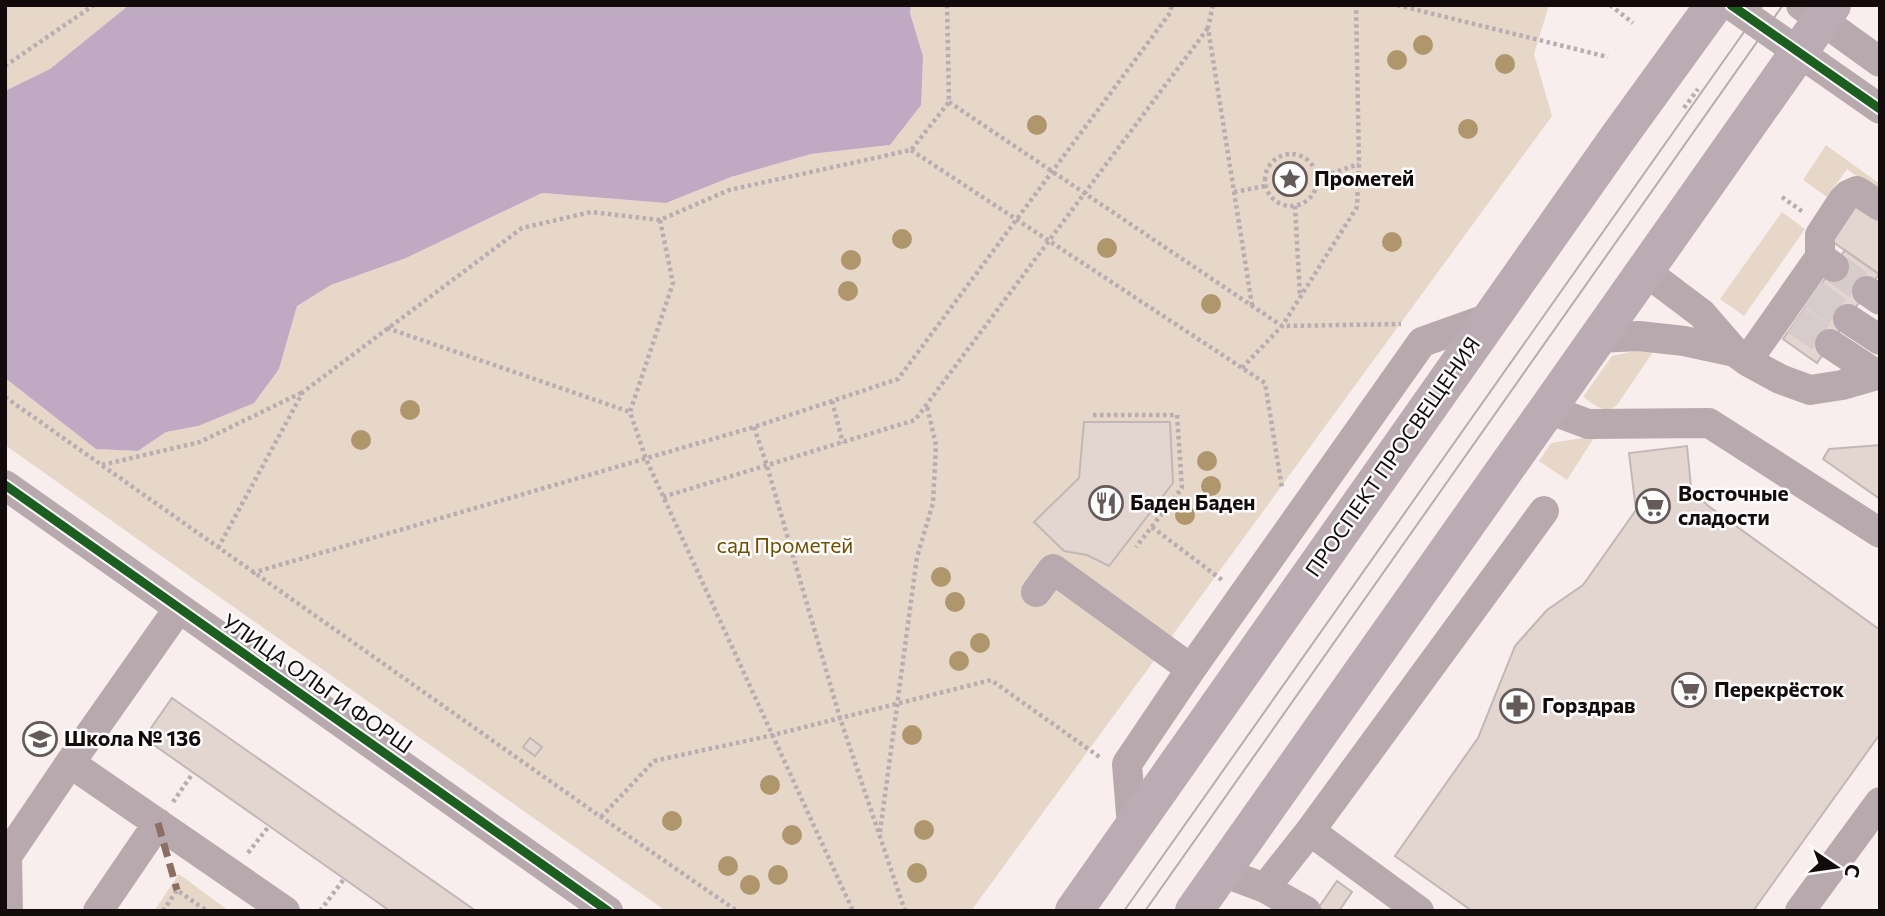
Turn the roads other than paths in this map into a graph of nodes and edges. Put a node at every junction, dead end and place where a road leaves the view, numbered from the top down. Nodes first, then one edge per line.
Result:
1 (1714, 5) edge
2 (1731, 5) edge
3 (1819, 10) edge
4 (1799, 53) junction
5 (1880, 62) edge
6 (1880, 109) edge
7 (1880, 206) edge
8 (1645, 271) junction
9 (1492, 317) junction
10 (1848, 319) tunnel mouth
11 (1598, 338) junction
12 (1880, 340) edge
13 (1830, 344) tunnel mouth
14 (1741, 356) junction
15 (1878, 375) edge
16 (1548, 409) junction
17 (5, 485) edge
18 (1544, 511) dead end
19 (1880, 533) edge
20 (1036, 592) dead end
21 (179, 608) junction
22 (1191, 669) junction
23 (70, 763) junction
24 (1880, 802) edge
25 (158, 823) junction
26 (1132, 827) junction
27 (1310, 831) junction
28 (1222, 872) junction
29 (1265, 888) junction
30 (8, 911) edge
31 (98, 911) edge
32 (285, 911) edge
33 (608, 911) edge
34 (1074, 911) edge
35 (1194, 911) edge
36 (1306, 911) edge
37 (1419, 911) edge
38 (1800, 911) edge

1 - 9 main road, ПРОСПЕКТ ПРОСВЕЩЕНИЯ
2 - 4 street
3 - 4 main road
3 - 5 street
4 - 6 street
4 - 8 main road
7 - 14 street
8 - 11 main road
8 - 14 street
9 - 22 street
9 - 26 main road, ПРОСПЕКТ ПРОСВЕЩЕНИЯ
10 - 12 street
11 - 14 street
11 - 16 main road
13 - 15 street
14 - 15 street
16 - 19 street
16 - 28 main road
17 - 21 street, УЛИЦА ОЛЬГИ ФОРШ
18 - 27 street
20 - 22 street
21 - 23 street
21 - 33 street, УЛИЦА ОЛЬГИ ФОРШ
22 - 26 street
23 - 25 street
23 - 30 street
24 - 38 street
25 - 31 street
25 - 32 street
26 - 34 main road, ПРОСПЕКТ ПРОСВЕЩЕНИЯ
27 - 29 street
27 - 37 street
28 - 29 street
28 - 35 main road
29 - 36 street

